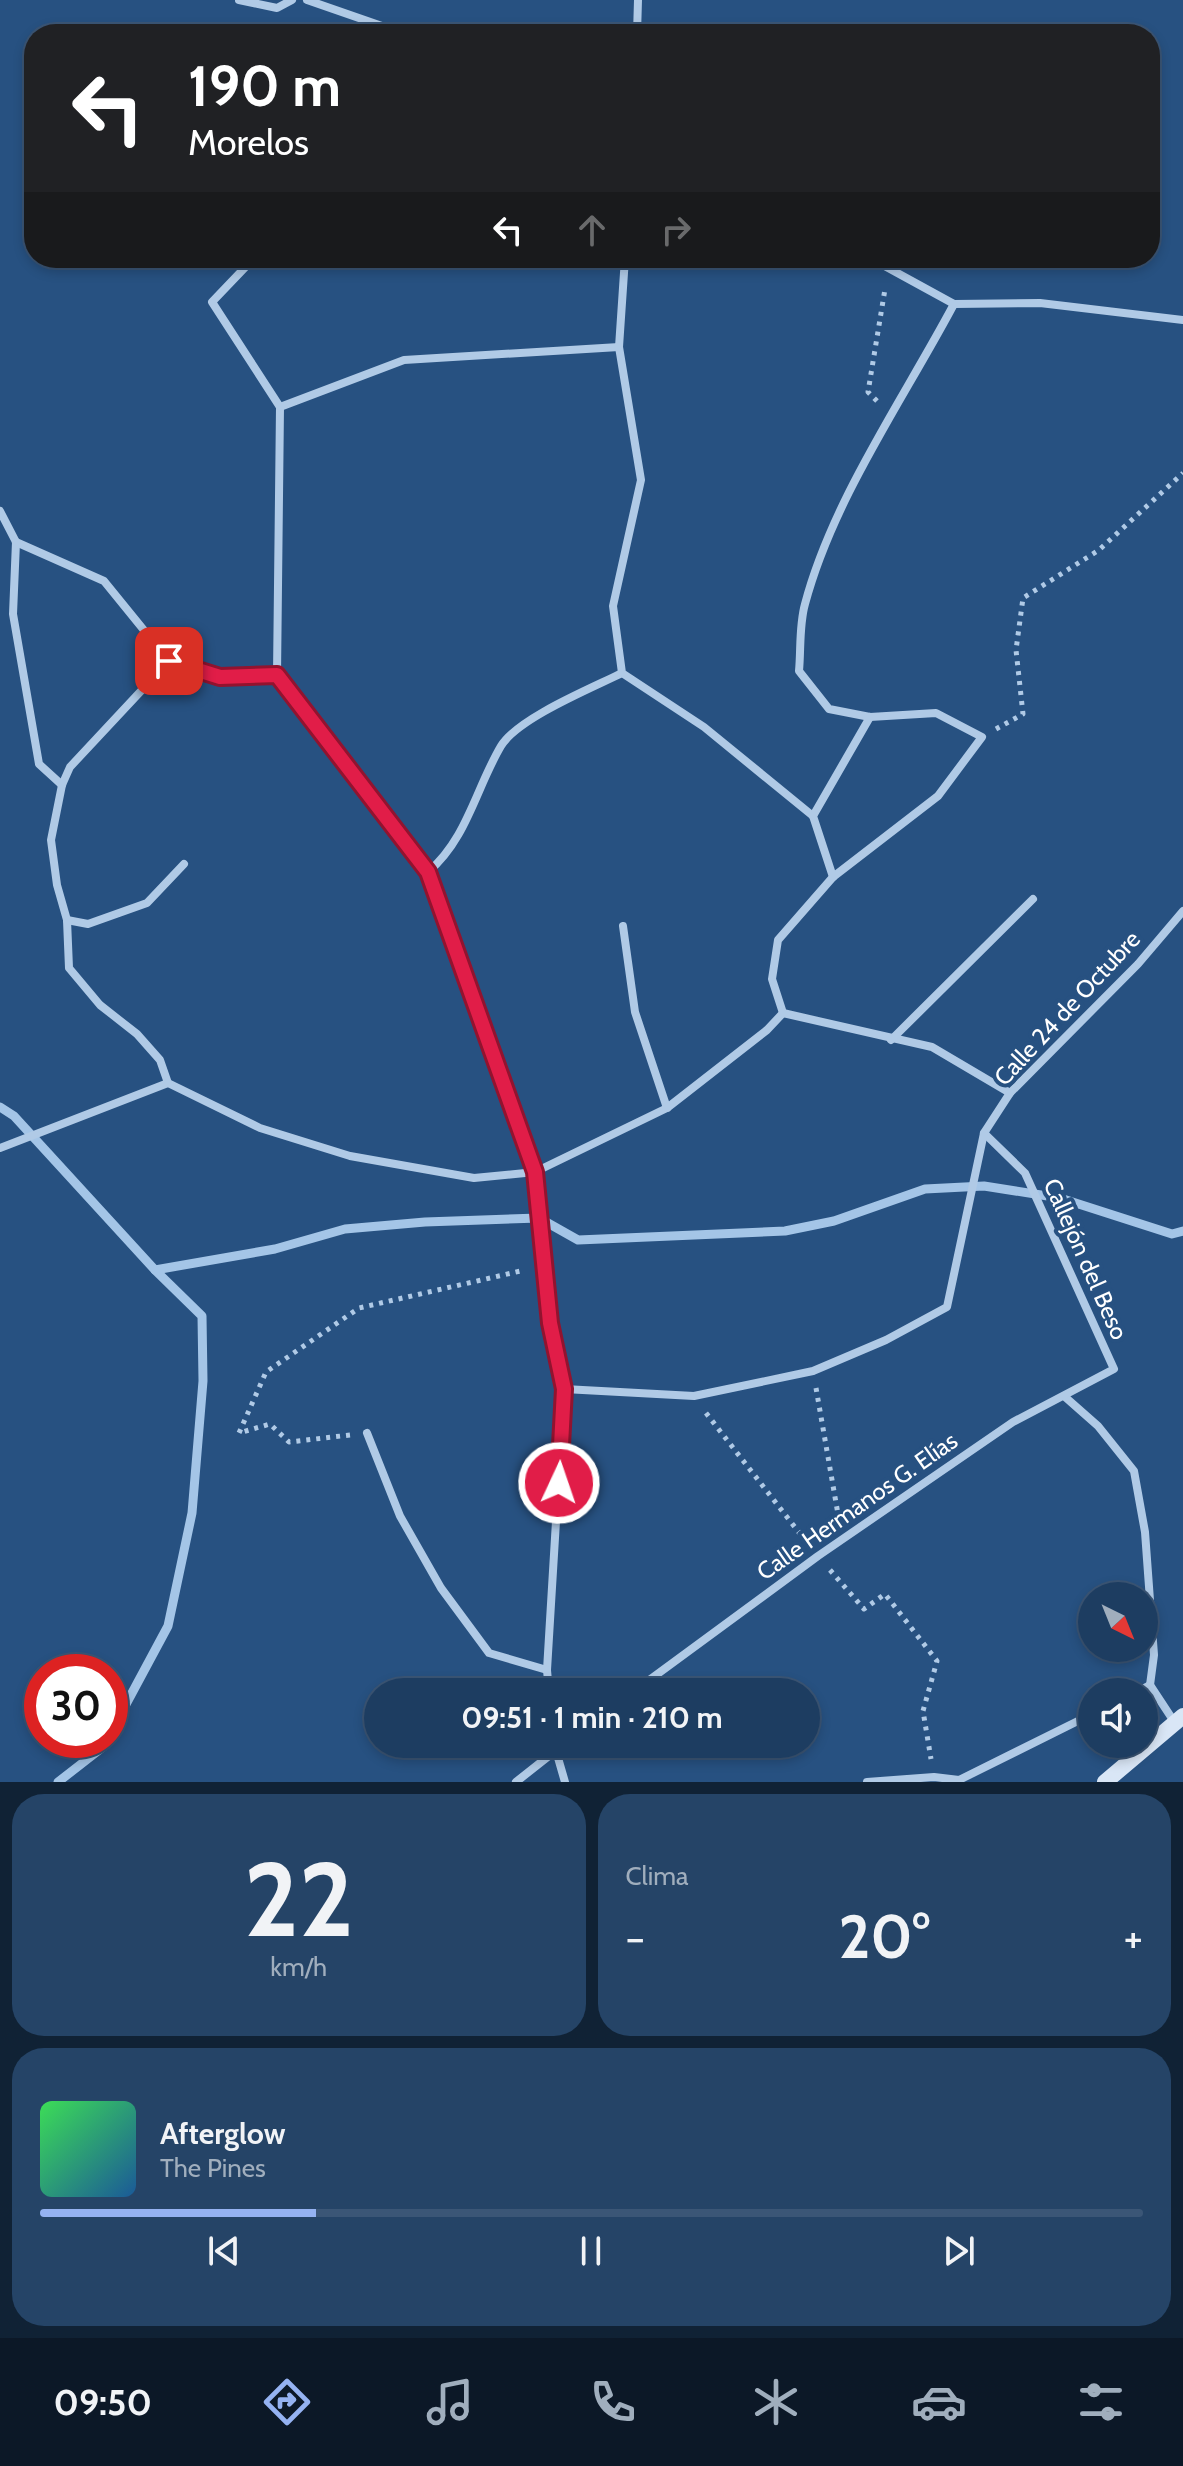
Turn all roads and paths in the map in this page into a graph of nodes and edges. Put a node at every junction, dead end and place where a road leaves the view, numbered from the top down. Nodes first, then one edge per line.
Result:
1 (239, 0) edge
2 (292, 0) edge
3 (307, 0) edge
4 (638, 0) edge
5 (376, 24) edge
6 (637, 24) edge
7 (244, 268) edge
8 (624, 268) edge
9 (889, 268) joint
10 (954, 304) junction
11 (1183, 320) edge
12 (619, 347) junction
13 (280, 407) junction
14 (891, 415) junction
15 (1183, 473) edge
16 (0, 511) edge
17 (16, 542) junction
18 (169, 661) junction
19 (622, 673) junction
20 (277, 675) junction
21 (870, 717) junction
22 (982, 737) junction
23 (62, 785) junction
24 (813, 816) junction
25 (184, 864) dead end
26 (428, 872) junction
27 (833, 877) junction
28 (1033, 899) dead end
29 (1183, 911) edge
30 (67, 920) junction
31 (623, 926) dead end
32 (783, 1013) junction
33 (891, 1040) junction
34 (168, 1083) junction
35 (1010, 1093) junction
36 (667, 1108) junction
37 (984, 1133) junction
38 (0, 1148) edge
39 (535, 1172) junction
40 (546, 1266) junction
41 (1114, 1369) joint
42 (813, 1371) junction
43 (564, 1389) junction
44 (694, 1396) junction
45 (1064, 1396) junction
46 (367, 1433) joint
47 (843, 1540) junction
48 (818, 1556) junction
49 (547, 1670) junction
50 (548, 1678) edge
51 (652, 1678) edge
52 (1150, 1678) edge
53 (1158, 1694) edge
54 (1179, 1719) edge
55 (1078, 1721) edge
56 (543, 1758) edge
57 (557, 1758) edge
58 (934, 1777) junction
59 (516, 1782) edge
60 (565, 1782) edge
61 (867, 1782) edge
62 (1105, 1782) edge

1 - 2 street
3 - 5 street
4 - 6 street
7 - 13 street
8 - 12 street
9 - 10 street
9 - 14 path
10 - 11 street
10 - 14 street
12 - 13 street
12 - 19 street
13 - 20 street
14 - 21 street
15 - 22 path
16 - 17 street
17 - 18 street
17 - 23 street
18 - 20 street
18 - 23 street
19 - 24 street
19 - 26 street
20 - 26 street
21 - 22 street
21 - 24 street
22 - 27 street
23 - 30 street
24 - 27 street
25 - 30 street
26 - 39 street
27 - 32 street
28 - 33 street
29 - 35 street, Calle 24 de Octubre
30 - 34 street
31 - 36 street
32 - 33 street
32 - 36 street
33 - 35 street
34 - 38 street
34 - 39 street
35 - 37 street, Calle 24 de Octubre
36 - 39 street
37 - 41 street, Callejón del Beso
37 - 42 street, Calle 24 de Octubre
39 - 40 street
40 - 43 street
40 - 46 path
41 - 45 street, Calle Hermanos G. Elías
42 - 44 street, Calle 24 de Octubre
42 - 47 path
43 - 44 street, Calle 24 de Octubre
43 - 49 street
44 - 48 path
45 - 47 street, Calle Hermanos G. Elías
45 - 52 street
46 - 49 street
47 - 48 street, Calle Hermanos G. Elías
48 - 51 street, Calle Hermanos G. Elías
48 - 58 path
49 - 50 street
53 - 54 street
54 - 62 street
55 - 58 street
56 - 59 street
57 - 60 street
58 - 61 street

